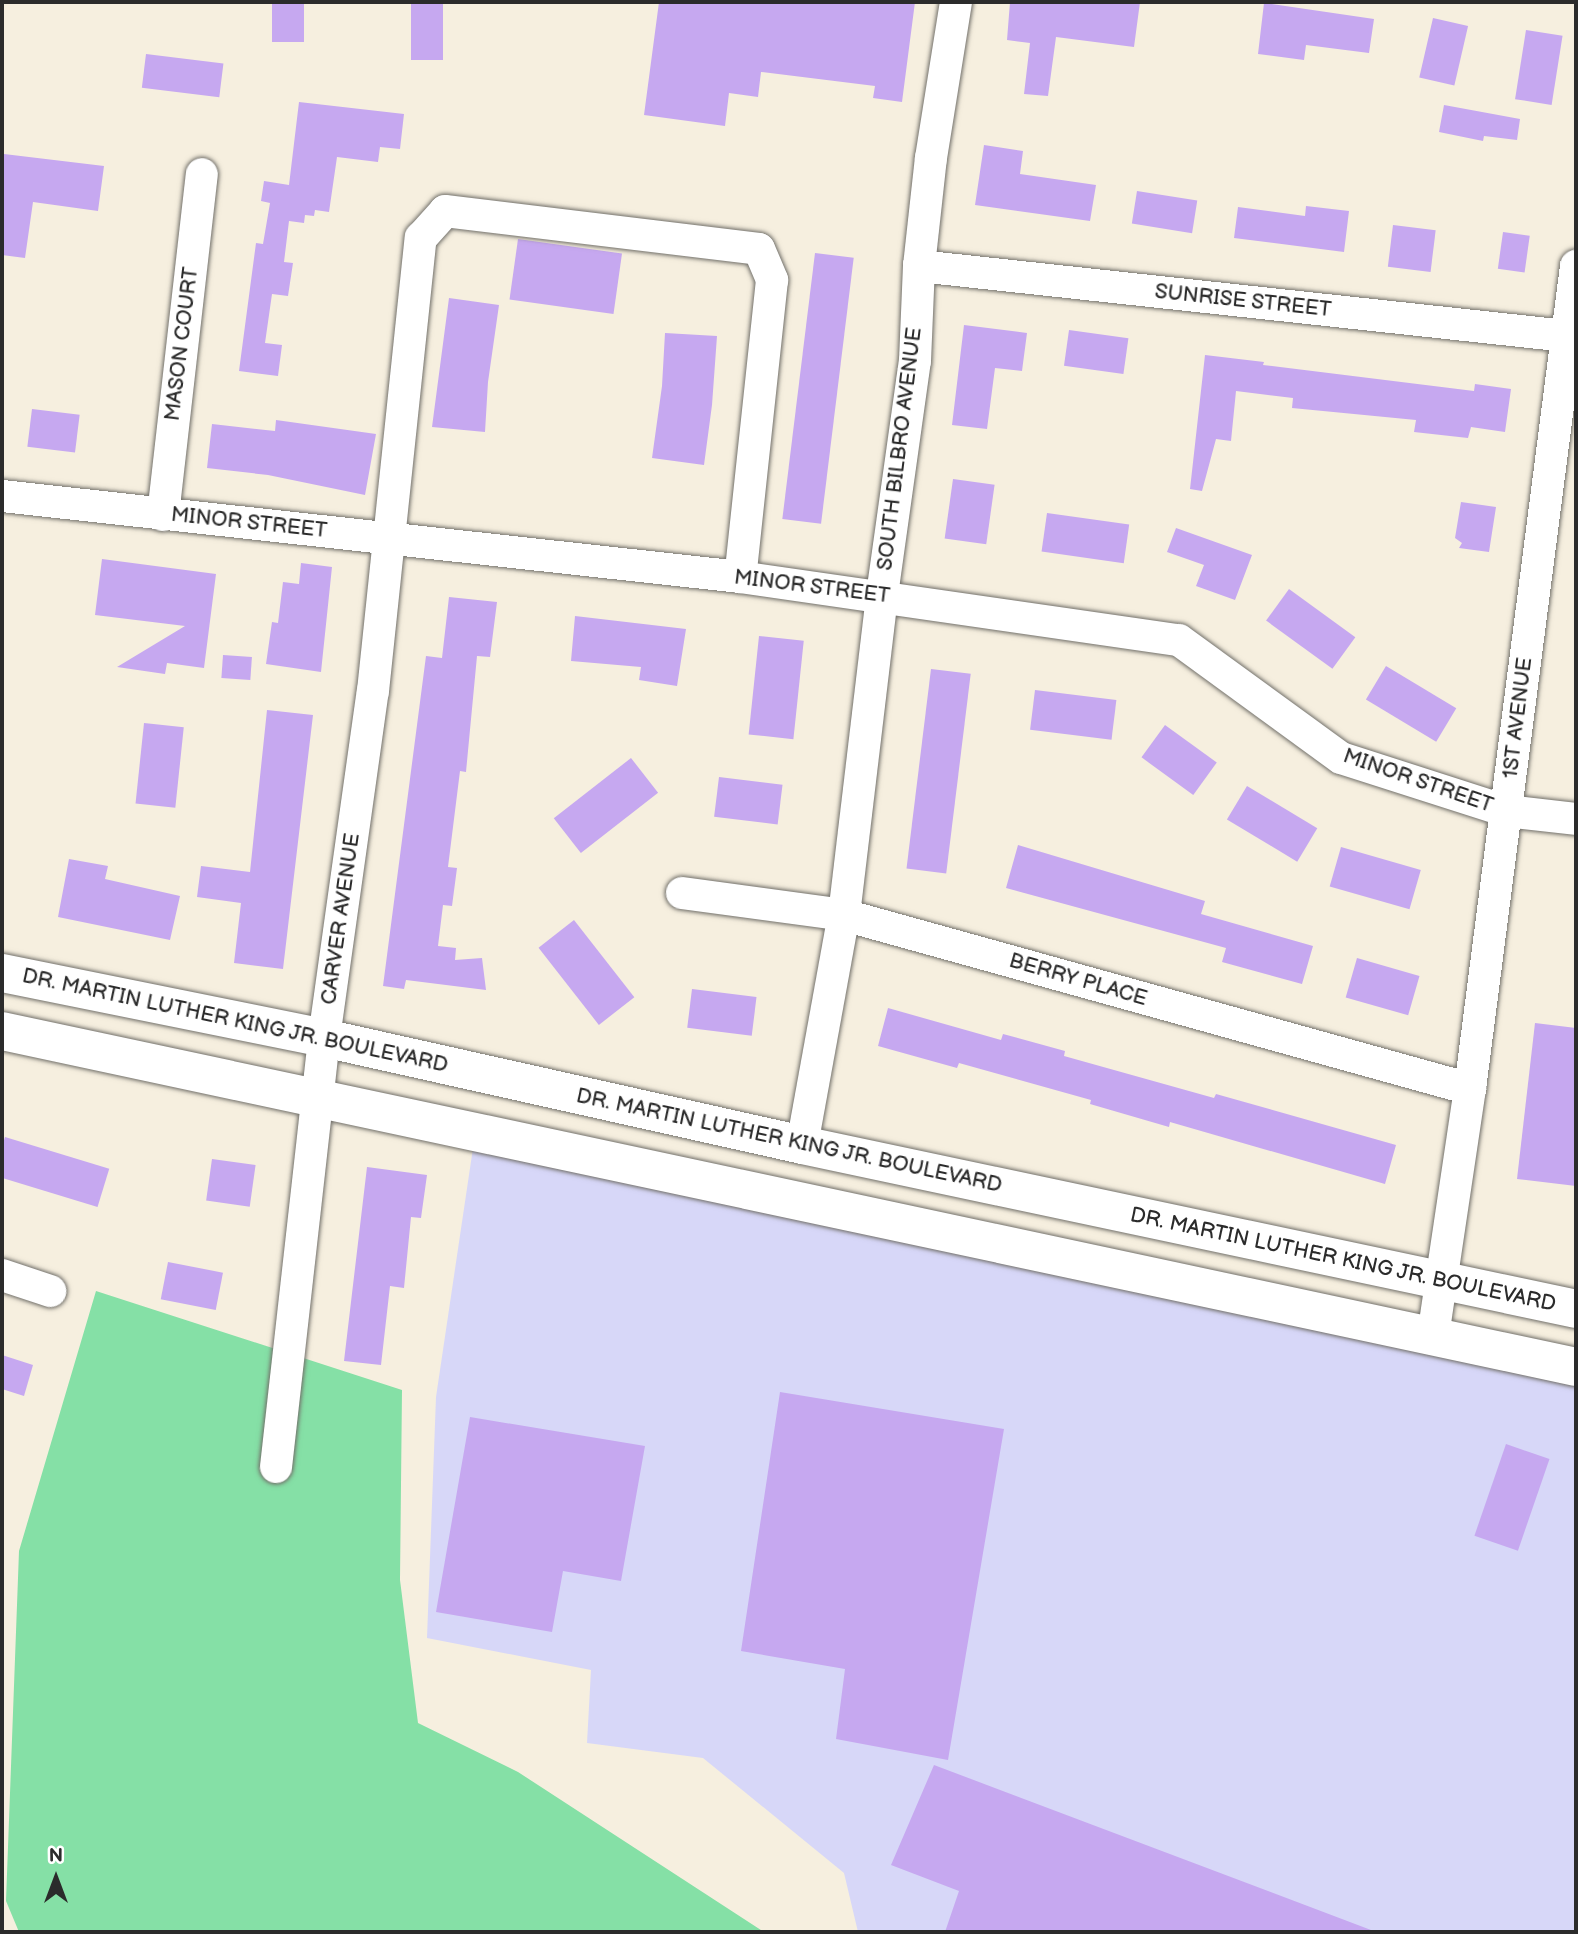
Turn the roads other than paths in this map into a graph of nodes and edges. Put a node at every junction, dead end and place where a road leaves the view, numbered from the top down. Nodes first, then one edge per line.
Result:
1 (956, 2) edge
2 (202, 174) dead end
3 (919, 266) junction
4 (1576, 266) edge
5 (1566, 336) junction
6 (2, 496) edge
7 (163, 514) junction
8 (388, 537) junction
9 (740, 577) junction
10 (882, 595) junction
11 (1506, 811) junction
12 (1576, 819) edge
13 (682, 893) dead end
14 (844, 915) junction
15 (2, 973) edge
16 (2, 1031) edge
17 (324, 1038) junction
18 (1470, 1089) junction
19 (318, 1100) junction
20 (802, 1145) junction
21 (2, 1275) edge
22 (1442, 1281) junction
23 (50, 1291) dead end
24 (1576, 1309) edge
25 (1433, 1336) junction
26 (1576, 1367) edge
27 (276, 1467) dead end

1 - 3 street, SOUTH BILBRO AVENUE
2 - 7 street, MASON COURT
3 - 5 street, SUNRISE STREET
3 - 10 street, SOUTH BILBRO AVENUE
4 - 5 street, 1ST AVENUE
5 - 11 street, 1ST AVENUE
6 - 7 street, MINOR STREET
7 - 8 street, MINOR STREET
8 - 9 street, MINOR STREET
8 - 9 street, CARVER AVENUE
8 - 17 street, CARVER AVENUE
9 - 10 street, MINOR STREET
10 - 11 street, MINOR STREET
10 - 14 street, SOUTH BILBRO AVENUE
11 - 12 street, MINOR STREET
11 - 18 street, 1ST AVENUE
13 - 14 street, BERRY PLACE
14 - 18 street, BERRY PLACE
14 - 20 street, SOUTH BILBRO AVENUE
15 - 17 main road, DR. MARTIN LUTHER KING JR. BOULEVARD
16 - 19 main road
17 - 19 street, CARVER AVENUE
17 - 20 main road, DR. MARTIN LUTHER KING JR. BOULEVARD
18 - 22 street, 1ST AVENUE
19 - 25 main road
19 - 27 street, CARVER AVENUE
20 - 22 main road, DR. MARTIN LUTHER KING JR. BOULEVARD
21 - 23 street
22 - 24 main road, DR. MARTIN LUTHER KING JR. BOULEVARD
22 - 25 street, 1ST AVENUE
25 - 26 main road

